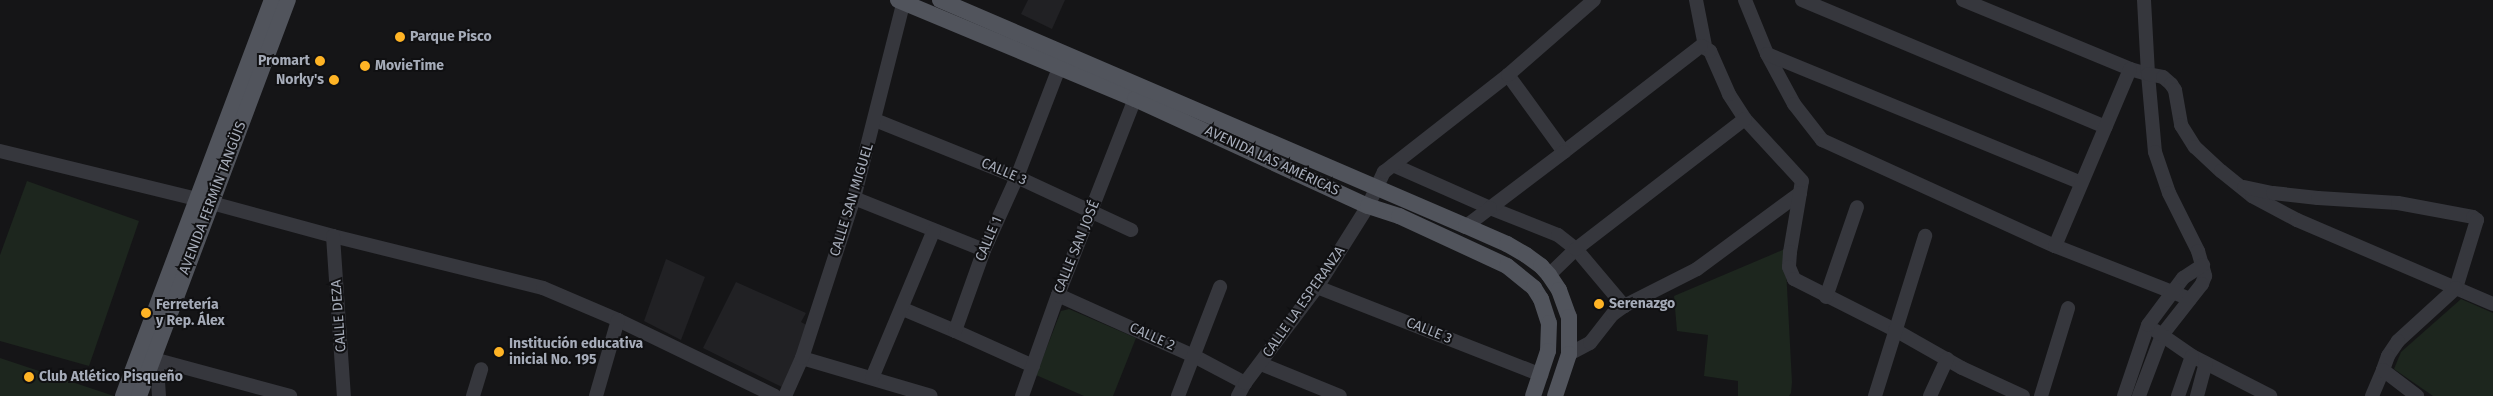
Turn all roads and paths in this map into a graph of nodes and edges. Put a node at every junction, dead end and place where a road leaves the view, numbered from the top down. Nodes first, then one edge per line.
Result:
1 (272, 0) edge
2 (288, 0) edge
3 (940, 0) edge
4 (1594, 0) edge
5 (1696, 0) edge
6 (1745, 0) edge
7 (1802, 0) edge
8 (1963, 0) edge
9 (2144, 0) edge
10 (902, 1) edge
11 (264, 44) junction
12 (1704, 46) junction
13 (1767, 54) junction
14 (1059, 68) junction
15 (2130, 69) junction
16 (2148, 74) junction
17 (1508, 75) junction
18 (1135, 99) junction
19 (1745, 119) junction
20 (875, 120) junction
21 (2105, 128) junction
22 (0, 151) edge
23 (1564, 152) junction
24 (1393, 165) junction
25 (1017, 177) junction
26 (2081, 184) junction
27 (2237, 185) junction
28 (1376, 189) junction
29 (1800, 193) junction
30 (854, 198) junction
31 (205, 201) junction
32 (1368, 206) junction
33 (1857, 207) dead end
34 (1490, 208) junction
35 (1092, 211) junction
36 (1466, 226) junction
37 (934, 230) junction
38 (1131, 230) dead end
39 (333, 236) junction
40 (1925, 236) dead end
41 (2055, 246) junction
42 (1576, 249) junction
43 (984, 250) junction
44 (2203, 265) junction
45 (1549, 276) junction
46 (1220, 287) dead end
47 (1317, 287) junction
48 (2456, 288) junction
49 (2172, 292) junction
50 (1058, 295) junction
51 (1826, 297) junction
52 (2190, 299) junction
53 (2493, 304) edge
54 (1624, 306) junction
55 (2068, 308) dead end
56 (903, 309) junction
57 (618, 320) junction
58 (2148, 325) junction
59 (1895, 330) junction
60 (954, 331) junction
61 (2162, 335) junction
62 (152, 351) junction
63 (1569, 354) junction
64 (1194, 356) junction
65 (2192, 356) junction
66 (802, 358) junction
67 (1947, 359) junction
68 (1261, 364) junction
69 (2206, 364) junction
70 (1033, 366) junction
71 (481, 369) dead end
72 (2384, 370) junction
73 (1541, 375) junction
74 (872, 378) junction
75 (1246, 383) junction
76 (123, 396) edge
77 (138, 396) edge
78 (159, 396) edge
79 (290, 396) edge
80 (344, 396) edge
81 (473, 396) edge
82 (596, 396) edge
83 (775, 396) edge
84 (785, 396) edge
85 (931, 396) edge
86 (1022, 396) edge
87 (1178, 396) edge
88 (1238, 396) edge
89 (1340, 396) edge
90 (1533, 396) edge
91 (1555, 396) edge
92 (1875, 396) edge
93 (1930, 396) edge
94 (2023, 396) edge
95 (2041, 396) edge
96 (2124, 396) edge
97 (2139, 396) edge
98 (2178, 396) edge
99 (2197, 396) edge
100 (2270, 396) edge
101 (2372, 396) edge
102 (2417, 396) edge

1 - 11 main road, AVENIDA FERMÍN TANGÜIS
2 - 11 main road, AVENIDA FERMÍN TANGÜIS
3 - 28 main road, AVENIDA LAS AMÉRICAS
4 - 17 street, CALLE LA ESPERANZA
5 - 12 street
6 - 13 street
7 - 21 street
8 - 15 street
9 - 16 street
10 - 14 main road, AVENIDA LAS AMÉRICAS
10 - 20 street, CALLE SAN MIGUEL
11 - 31 main road, AVENIDA FERMÍN TANGÜIS
12 - 19 street
12 - 23 street
13 - 26 street
13 - 41 street
14 - 18 main road, AVENIDA LAS AMÉRICAS
14 - 25 street, CALLE 1
15 - 16 street
15 - 21 street
16 - 27 street
16 - 44 street
17 - 23 street
17 - 24 street, CALLE LA ESPERANZA
18 - 32 main road, AVENIDA LAS AMÉRICAS
18 - 35 street, CALLE SAN JOSÉ
19 - 29 street
19 - 42 street
20 - 25 street, CALLE 3
20 - 30 street, CALLE SAN MIGUEL
21 - 26 street
22 - 31 street
23 - 34 street
24 - 28 street, CALLE LA ESPERANZA
24 - 34 street
25 - 35 street, CALLE 3
25 - 43 street, CALLE 1
26 - 41 street
27 - 48 street
27 - 48 street
28 - 32 street, CALLE LA ESPERANZA
28 - 36 main road, AVENIDA LAS AMÉRICAS
29 - 51 street
29 - 54 street
30 - 37 street
30 - 66 street, CALLE SAN MIGUEL
31 - 39 street
31 - 62 main road, AVENIDA FERMÍN TANGÜIS
32 - 47 street, CALLE LA ESPERANZA
32 - 73 main road, AVENIDA LAS AMÉRICAS
33 - 51 street
34 - 36 street
34 - 42 street
35 - 38 street, CALLE 3
35 - 50 street, CALLE SAN JOSÉ
36 - 45 main road, AVENIDA LAS AMÉRICAS
37 - 43 street
37 - 56 street
39 - 57 street
39 - 80 street, CALLE DEZA
40 - 59 street
41 - 49 street
42 - 45 street
42 - 54 street
43 - 60 street, CALLE 1
44 - 49 street
44 - 52 street
45 - 63 main road, AVENIDA LAS AMÉRICAS
46 - 64 street
47 - 68 street, CALLE LA ESPERANZA
47 - 73 street, CALLE 3
48 - 53 street
48 - 72 street
49 - 52 street
49 - 58 street
50 - 64 street, CALLE 2
50 - 70 street, CALLE SAN JOSÉ
51 - 59 street
52 - 61 street
54 - 63 street
55 - 95 street
56 - 60 street
56 - 74 street
57 - 82 street
57 - 83 street
58 - 61 street
58 - 96 street
59 - 67 street
59 - 92 street
60 - 70 street
61 - 65 street
61 - 97 street
62 - 76 main road, AVENIDA FERMÍN TANGÜIS
62 - 77 main road, AVENIDA FERMÍN TANGÜIS
62 - 78 street
62 - 79 street
63 - 91 main road, AVENIDA LAS AMÉRICAS
64 - 75 street, CALLE 2
64 - 87 street
65 - 69 street
65 - 98 street
66 - 74 street
66 - 84 street, CALLE SAN MIGUEL
67 - 93 street
67 - 94 street
68 - 75 street, CALLE LA ESPERANZA
68 - 89 street
69 - 99 street
69 - 100 street
70 - 86 street, CALLE SAN JOSÉ
71 - 81 street
72 - 101 street
72 - 102 street
73 - 90 main road, AVENIDA LAS AMÉRICAS
74 - 85 street
75 - 88 street, CALLE LA ESPERANZA

